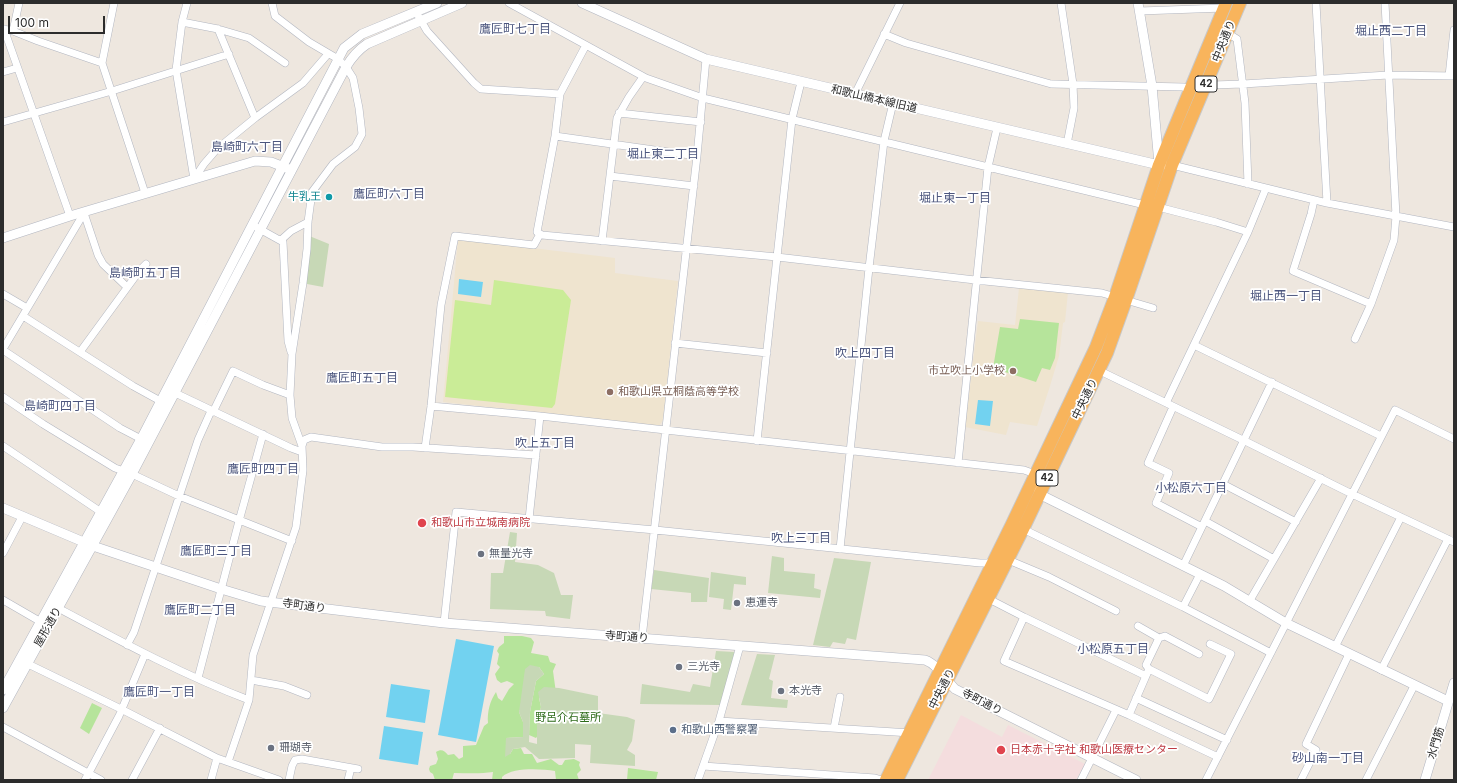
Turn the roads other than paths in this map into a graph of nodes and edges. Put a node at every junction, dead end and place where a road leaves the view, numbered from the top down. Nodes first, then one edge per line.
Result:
1 (19, 3) edge
2 (114, 3) edge
3 (187, 3) edge
4 (272, 3) edge
5 (437, 3) edge
6 (462, 3) edge
7 (509, 3) edge
8 (583, 3) edge
9 (900, 3) edge
10 (1061, 3) edge
11 (1240, 3) edge
12 (1316, 3) edge
13 (1385, 3) edge
14 (1225, 6) edge
15 (1139, 7) edge
16 (418, 16) junction
17 (182, 22) junction
18 (3, 29) edge
19 (218, 29) junction
20 (1454, 30) edge
21 (13, 31) junction
22 (1227, 33) junction
23 (884, 34) junction
24 (586, 46) junction
25 (229, 54) junction
26 (328, 54) junction
27 (338, 59) junction
28 (706, 59) junction
29 (102, 63) junction
30 (285, 63) dead end
31 (346, 67) junction
32 (17, 68) junction
33 (176, 70) junction
34 (3, 72) edge
35 (1388, 75) junction
36 (1451, 76) edge
37 (643, 77) junction
38 (1320, 80) junction
39 (801, 82) junction
40 (1207, 83) junction
41 (1073, 84) junction
42 (1244, 84) junction
43 (1152, 86) junction
44 (112, 91) junction
45 (1190, 92) junction
46 (560, 94) junction
47 (855, 94) junction
48 (704, 98) junction
49 (893, 103) junction
50 (620, 113) junction
51 (33, 114) junction
52 (255, 118) junction
53 (792, 119) junction
54 (3, 122) edge
55 (701, 122) junction
56 (997, 128) junction
57 (555, 136) junction
58 (884, 141) junction
59 (614, 144) junction
60 (1067, 144) junction
61 (698, 156) junction
62 (1159, 165) junction
63 (1172, 165) junction
64 (988, 167) junction
65 (287, 168) junction
66 (610, 176) junction
67 (194, 179) junction
68 (1248, 184) junction
69 (694, 186) junction
70 (1266, 188) junction
71 (145, 193) junction
72 (1314, 200) junction
73 (1327, 203) junction
74 (1145, 205) junction
75 (1158, 207) junction
76 (84, 213) junction
77 (70, 216) junction
78 (1396, 216) junction
79 (308, 222) junction
80 (252, 224) junction
81 (1454, 227) edge
82 (261, 229) junction
83 (1248, 232) junction
84 (540, 234) junction
85 (3, 238) edge
86 (281, 240) junction
87 (602, 241) junction
88 (686, 249) junction
89 (777, 257) junction
90 (146, 264) dead end
91 (869, 268) junction
92 (975, 280) junction
93 (127, 287) junction
94 (3, 294) edge
95 (1121, 298) junction
96 (1371, 304) junction
97 (27, 308) junction
98 (1153, 308) dead end
99 (23, 316) junction
100 (1355, 339) dead end
101 (675, 343) junction
102 (1194, 345) junction
103 (3, 349) edge
104 (80, 352) junction
105 (767, 353) junction
106 (292, 354) junction
107 (1098, 370) junction
108 (1272, 382) junction
109 (171, 391) junction
110 (290, 395) junction
111 (3, 397) edge
112 (164, 403) junction
113 (1166, 403) junction
114 (431, 406) junction
115 (1173, 407) junction
116 (212, 411) junction
117 (540, 416) junction
118 (666, 430) junction
119 (263, 434) junction
120 (1381, 436) junction
121 (1454, 439) edge
122 (1245, 440) junction
123 (145, 441) junction
124 (758, 441) junction
125 (3, 446) edge
126 (425, 448) junction
127 (302, 449) junction
128 (851, 451) junction
129 (536, 455) junction
130 (958, 463) junction
131 (127, 473) junction
132 (1035, 474) junction
133 (1321, 478) junction
134 (1223, 484) junction
135 (1039, 494) junction
136 (1352, 494) junction
137 (179, 496) junction
138 (3, 508) edge
139 (101, 512) junction
140 (22, 517) junction
141 (1402, 517) junction
142 (529, 519) junction
143 (239, 521) junction
144 (1296, 522) junction
145 (1204, 524) junction
146 (1022, 529) junction
147 (655, 530) junction
148 (1451, 540) edge
149 (292, 541) junction
150 (89, 544) junction
151 (840, 549) junction
152 (3, 553) edge
153 (1007, 559) junction
154 (1274, 559) junction
155 (992, 564) junction
156 (1183, 566) junction
157 (156, 567) junction
158 (1200, 574) junction
159 (221, 589) junction
160 (987, 598) junction
161 (3, 600) edge
162 (271, 602) junction
163 (1250, 602) junction
164 (58, 608) junction
165 (1183, 608) junction
166 (1116, 611) dead end
167 (1024, 617) junction
168 (41, 622) junction
169 (444, 624) junction
170 (1286, 624) junction
171 (1138, 626) dead end
172 (642, 638) junction
173 (1159, 638) junction
174 (1210, 644) dead end
175 (127, 645) junction
176 (740, 646) junction
177 (1335, 647) junction
178 (1272, 652) junction
179 (145, 654) junction
180 (1200, 654) dead end
181 (1349, 654) junction
182 (28, 664) junction
183 (1381, 670) junction
184 (1148, 673) junction
185 (943, 677) junction
186 (198, 678) junction
187 (251, 680) junction
188 (9, 682) edge
189 (1454, 683) edge
190 (1414, 686) junction
191 (3, 690) edge
192 (306, 695) dead end
193 (840, 696) dead end
194 (1136, 698) junction
195 (249, 700) junction
196 (1448, 701) junction
197 (3, 708) edge
198 (121, 709) junction
199 (1116, 710) junction
200 (1129, 715) junction
201 (719, 721) junction
202 (3, 727) edge
203 (160, 728) junction
204 (834, 728) junction
205 (914, 734) junction
206 (1227, 740) junction
207 (1218, 757) junction
208 (217, 758) junction
209 (1093, 758) junction
210 (228, 762) junction
211 (703, 766) junction
212 (89, 773) junction
213 (823, 777) edge
214 (85, 780) edge
215 (101, 780) edge
216 (132, 780) edge
217 (211, 780) edge
218 (279, 780) edge
219 (289, 780) edge
220 (348, 780) edge
221 (698, 780) edge
222 (882, 780) edge
223 (886, 780) edge
224 (898, 780) edge
225 (1081, 780) edge
226 (1136, 780) edge
227 (1206, 780) edge
228 (1301, 780) edge
229 (1366, 780) edge
230 (1425, 780) edge

1 - 21 street
2 - 29 street
3 - 17 street
4 - 26 street
5 - 16 street
6 - 16 street
7 - 24 street
8 - 28 street, 和歌山橋本線旧道
9 - 23 street
10 - 41 street
11 - 22 highway, 中央通り / 42
12 - 38 street
13 - 35 street
14 - 15 street
14 - 45 highway, 中央通り / 42
15 - 43 street
16 - 27 street
16 - 31 street
16 - 46 street
17 - 19 street
17 - 33 street
18 - 21 street
18 - 32 street
19 - 25 street
19 - 30 street
20 - 36 street
21 - 29 street
22 - 40 highway, 中央通り / 42
22 - 42 street
23 - 41 street
23 - 47 street
24 - 37 street
24 - 46 street
25 - 33 street
25 - 52 street
26 - 27 street
26 - 52 street
27 - 31 street
27 - 65 street
28 - 39 street, 和歌山橋本線旧道
28 - 48 street
29 - 44 street
31 - 65 street
31 - 79 street
32 - 34 street
32 - 51 street
33 - 44 street
33 - 67 street
35 - 36 street
35 - 38 street
35 - 78 street
37 - 48 street
37 - 50 street
38 - 42 street
38 - 73 street
39 - 47 street, 和歌山橋本線旧道
39 - 53 street
40 - 42 street
40 - 63 highway, 中央通り / 42
41 - 43 street
41 - 60 street
42 - 68 street
43 - 45 street
43 - 62 street
44 - 51 street
44 - 71 street
45 - 62 highway, 中央通り / 42
46 - 57 street
47 - 49 street, 和歌山橋本線旧道
48 - 53 street
48 - 55 street
49 - 56 street, 和歌山橋本線旧道
49 - 58 street
50 - 55 street
50 - 59 street
51 - 54 street
51 - 77 street
52 - 67 street
53 - 58 street
53 - 89 street
55 - 61 street
56 - 60 street, 和歌山橋本線旧道
56 - 64 street
57 - 59 street
57 - 84 street
58 - 64 street
58 - 91 street
59 - 61 street
59 - 66 street
60 - 62 street, 和歌山橋本線旧道
61 - 69 street
62 - 63 street, 和歌山橋本線旧道
62 - 74 highway, 中央通り / 42
63 - 68 street
63 - 75 highway, 中央通り / 42
64 - 74 street
64 - 92 street
65 - 67 street
65 - 80 street
65 - 82 street
66 - 69 street
66 - 87 street
67 - 71 street
68 - 70 street
69 - 88 street
70 - 72 street
70 - 83 street
71 - 76 street
72 - 73 street
72 - 96 street
73 - 78 street
74 - 95 highway, 中央通り / 42
75 - 83 street
75 - 95 highway, 中央通り / 42
76 - 77 street
76 - 93 street
76 - 97 street
77 - 85 street
78 - 81 street
78 - 96 street
79 - 86 street
79 - 106 street
80 - 82 street
80 - 109 street
82 - 86 street
82 - 109 street
83 - 102 street
84 - 87 street
84 - 114 street
86 - 106 street
87 - 88 street
88 - 89 street
88 - 101 street
89 - 91 street
89 - 105 street
90 - 93 street
91 - 92 street
91 - 128 street
92 - 95 street
92 - 130 street
93 - 104 street
94 - 97 street
95 - 98 street
95 - 107 highway, 中央通り / 42
95 - 132 highway, 中央通り / 42
96 - 100 street
97 - 99 street
99 - 103 street
99 - 104 street
101 - 105 street
101 - 118 street
102 - 108 street
102 - 113 street
103 - 123 street
104 - 112 street
105 - 124 street
106 - 110 street
107 - 113 street
107 - 135 highway, 中央通り / 42
108 - 120 street
108 - 122 street
109 - 112 street
109 - 116 street
110 - 116 street
110 - 127 street
111 - 131 street
112 - 123 street
113 - 115 street
114 - 117 street
114 - 126 street
115 - 122 street
115 - 145 street
116 - 119 street
116 - 137 street
117 - 118 street
117 - 129 street
118 - 124 street
118 - 147 street
119 - 127 street
119 - 143 street
120 - 121 street
120 - 136 street
122 - 133 street
122 - 134 street
123 - 131 street
124 - 128 street
125 - 139 street
126 - 127 street
126 - 129 street
127 - 149 street
128 - 130 street
128 - 151 street
129 - 142 street
130 - 132 street
131 - 137 street
131 - 139 street
131 - 150 street
132 - 135 street
132 - 155 highway, 中央通り / 42
133 - 136 street
133 - 144 street
134 - 144 street
134 - 145 street
135 - 146 highway, 中央通り / 42
135 - 156 street
136 - 141 street
136 - 170 street
137 - 143 street
137 - 157 street
138 - 140 street, 寺町通り
139 - 150 street
140 - 150 street, 寺町通り
140 - 152 street
141 - 148 street
141 - 177 street
142 - 147 street
142 - 169 street
143 - 149 street
143 - 159 street
144 - 154 street
145 - 154 street
145 - 156 street
146 - 153 highway, 中央通り / 42
146 - 165 street
147 - 151 street
147 - 172 street
148 - 183 street
149 - 162 street
150 - 157 street, 寺町通り
150 - 164 street, 屋形通り
150 - 168 street, 屋形通り
151 - 155 street
153 - 155 street
153 - 160 highway, 中央通り / 42
153 - 166 street
154 - 163 street
155 - 185 highway, 中央通り / 42
156 - 158 street
157 - 159 street, 寺町通り
157 - 175 street
158 - 163 street
158 - 165 street
159 - 162 street, 寺町通り
159 - 186 street
160 - 167 street
160 - 185 highway, 中央通り / 42
161 - 168 street
162 - 169 street, 寺町通り
162 - 187 street
163 - 170 street
164 - 175 street
164 - 182 street, 屋形通り
165 - 178 street
167 - 184 street
167 - 199 street
168 - 188 street, 屋形通り
169 - 172 street, 寺町通り
170 - 177 street
170 - 178 street
171 - 173 street
172 - 176 street, 寺町通り
173 - 180 street
173 - 184 street
174 - 184 street
175 - 179 street
176 - 185 street, 寺町通り
176 - 201 street
177 - 181 street
178 - 206 street
179 - 186 street
179 - 198 street
181 - 183 street
181 - 228 street
182 - 188 street, 屋形通り
182 - 198 street
183 - 190 street
184 - 194 street
185 - 205 highway, 中央通り / 42
185 - 209 street, 寺町通り
186 - 195 street
187 - 192 street
187 - 195 street
188 - 191 street, 屋形通り
188 - 197 street, 屋形通り
189 - 196 street, 水門筋
190 - 196 street
190 - 229 street
193 - 204 street
194 - 200 street
194 - 206 street
195 - 210 street
196 - 230 street, 水門筋
198 - 203 street
198 - 212 street
199 - 200 street
199 - 209 street
200 - 207 street
201 - 204 street
201 - 211 street
202 - 212 street
203 - 208 street
203 - 216 street
204 - 205 street
205 - 223 highway, 中央通り / 42
205 - 224 highway, 中央通り / 42
206 - 207 street
207 - 227 street
208 - 210 street
208 - 217 street
209 - 225 street
209 - 226 street, 寺町通り
210 - 218 street
211 - 213 street
211 - 221 street
212 - 214 street
212 - 215 street
213 - 222 street
219 - 220 street

